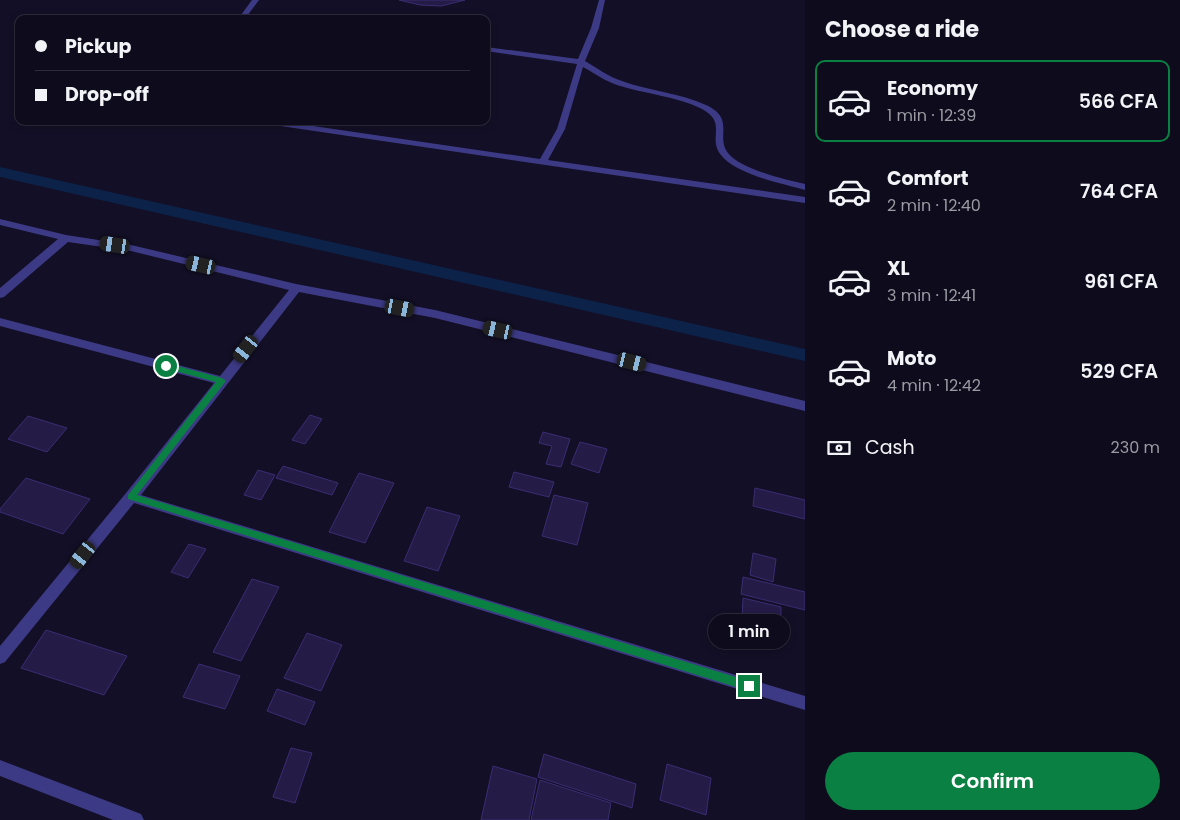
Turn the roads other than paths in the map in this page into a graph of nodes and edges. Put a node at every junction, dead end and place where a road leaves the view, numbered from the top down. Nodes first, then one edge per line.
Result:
1 (256, 0) edge
2 (602, 0) edge
3 (244, 15) edge
4 (490, 50) edge
5 (581, 62) junction
6 (287, 125) edge
7 (542, 163) junction
8 (805, 188) edge
9 (805, 200) edge
10 (0, 222) edge
11 (66, 238) junction
12 (296, 288) junction
13 (0, 294) edge
14 (0, 322) edge
15 (222, 381) junction
16 (805, 406) edge
17 (131, 497) junction
18 (0, 657) edge
19 (805, 703) edge
20 (0, 768) edge
21 (135, 820) edge

1 - 3 lane
2 - 5 lane
4 - 5 lane
5 - 7 lane
5 - 8 lane
6 - 7 lane
7 - 9 lane
10 - 11 street
11 - 12 street
11 - 13 street
12 - 15 street
12 - 16 street
14 - 15 street
15 - 17 street
17 - 18 street
17 - 19 street
20 - 21 street

